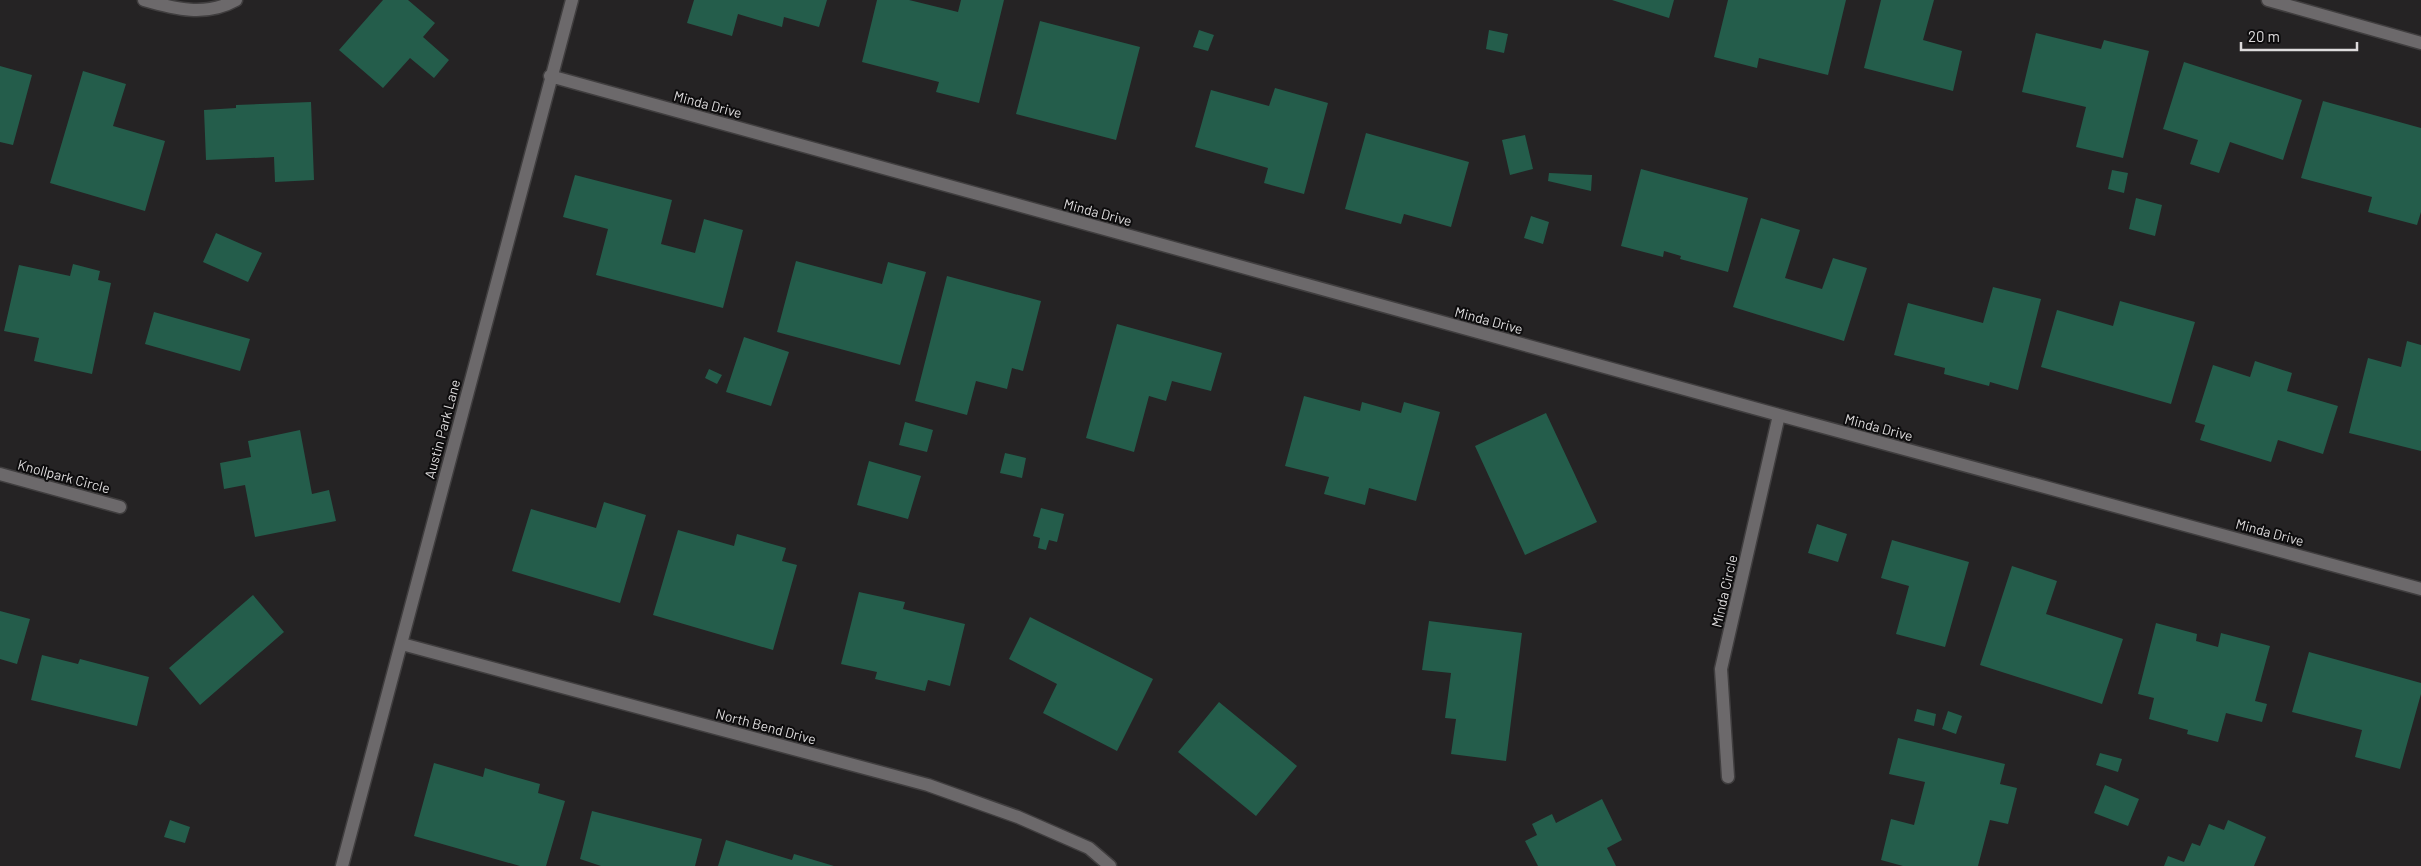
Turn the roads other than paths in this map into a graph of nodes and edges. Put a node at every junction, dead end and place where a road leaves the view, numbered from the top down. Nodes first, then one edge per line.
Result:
1 (144, 0) edge
2 (236, 0) edge
3 (572, 0) edge
4 (2268, 0) edge
5 (2421, 43) edge
6 (550, 76) junction
7 (1779, 415) junction
8 (0, 474) edge
9 (120, 507) dead end
10 (2421, 589) edge
11 (402, 644) junction
12 (1728, 777) dead end
13 (342, 866) edge
14 (1110, 866) edge

1 - 2 street
3 - 6 street, Austin Park Lane
4 - 5 street
6 - 7 street, Minda Drive
6 - 11 street, Austin Park Lane
7 - 10 street, Minda Drive
7 - 12 street, Minda Circle
8 - 9 street, Knollpark Circle
11 - 13 street, Austin Park Lane
11 - 14 street, North Bend Drive

